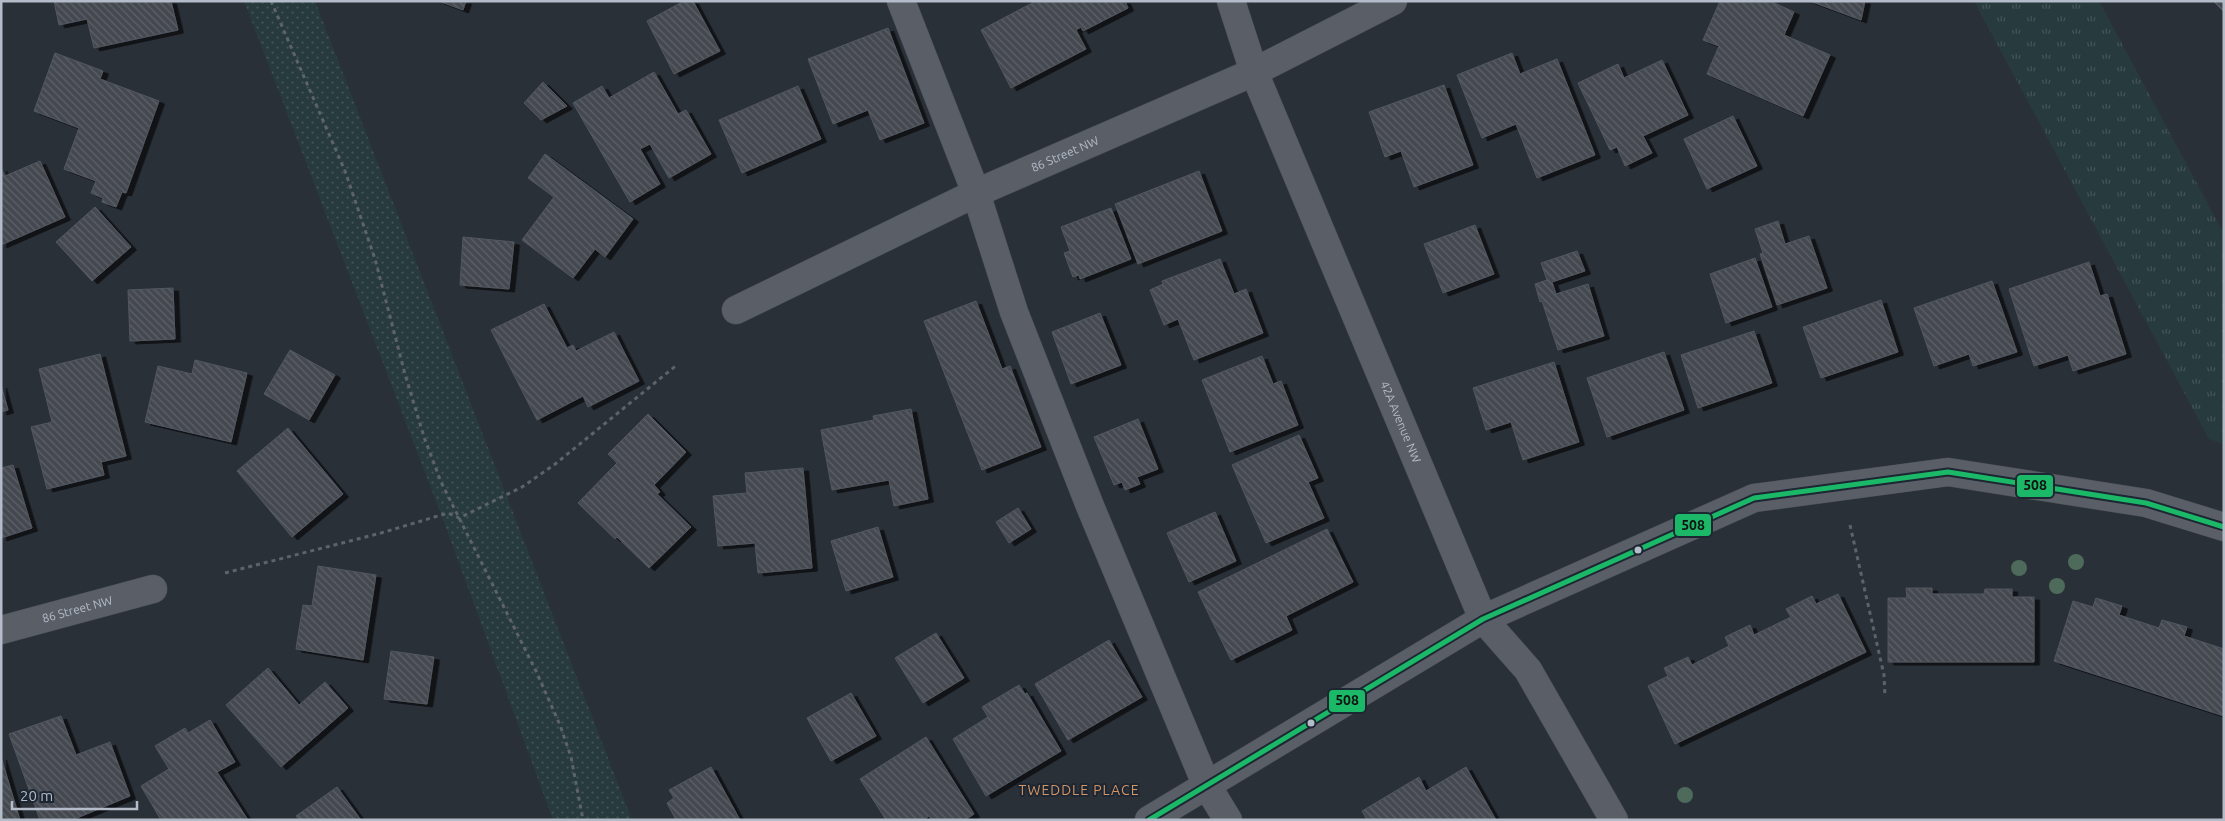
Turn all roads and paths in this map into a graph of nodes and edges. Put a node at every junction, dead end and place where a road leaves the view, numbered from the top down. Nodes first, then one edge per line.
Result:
1 (271, 1) edge
2 (901, 1) edge
3 (1232, 1) edge
4 (1394, 1) edge
5 (1254, 72) junction
6 (976, 193) junction
7 (736, 310) dead end
8 (678, 364) dead end
9 (459, 518) junction
10 (1850, 525) dead end
11 (2224, 527) edge
12 (225, 573) dead end
13 (154, 589) dead end
14 (1483, 618) junction
15 (1, 630) edge
16 (1885, 697) dead end
17 (1206, 784) junction
18 (583, 820) edge
19 (1149, 820) edge
20 (1228, 820) edge
21 (1614, 820) edge

1 - 9 path
2 - 6 street
3 - 5 street, 42A Avenue NW
4 - 5 street, 86 Street NW
5 - 6 street, 86 Street NW
5 - 14 street, 42A Avenue NW
6 - 7 street, 86 Street NW
6 - 17 street
8 - 9 path
9 - 12 path
9 - 18 path
10 - 16 path
11 - 14 street
13 - 15 street, 86 Street NW
14 - 17 street
14 - 21 street, 42A Avenue NW
17 - 19 street
17 - 20 street

